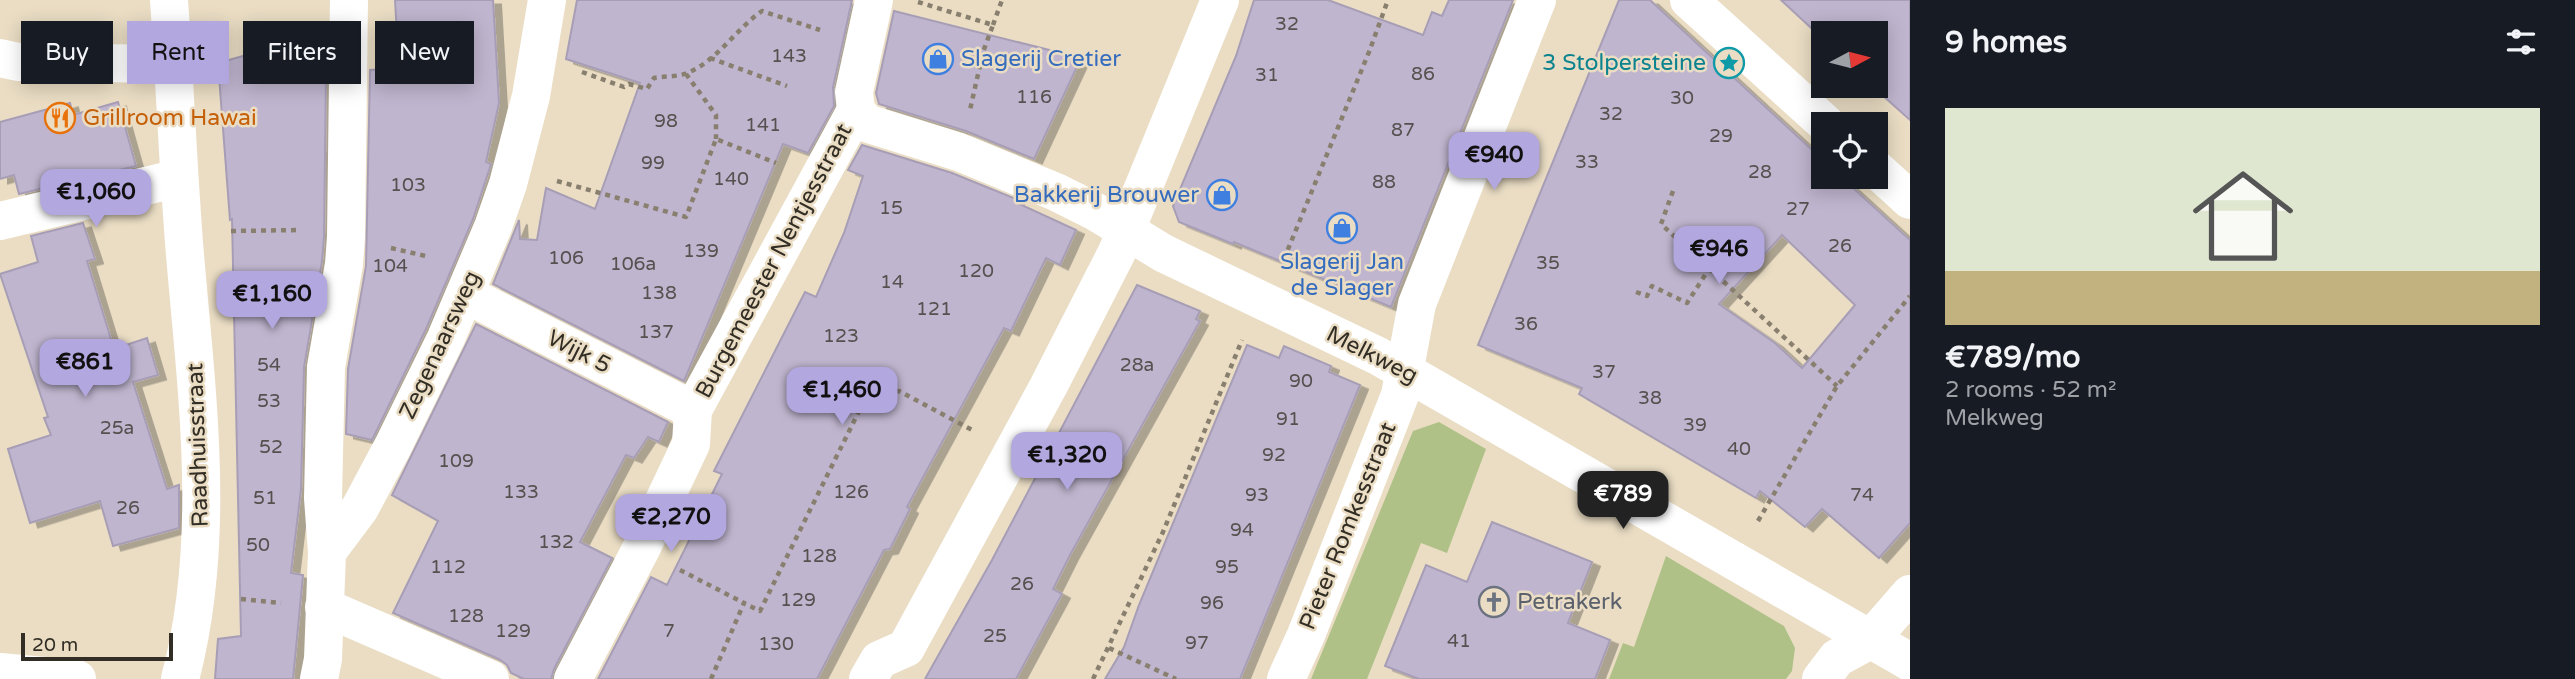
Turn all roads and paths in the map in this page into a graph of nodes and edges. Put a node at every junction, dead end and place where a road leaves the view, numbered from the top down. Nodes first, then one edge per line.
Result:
1 (169, 0) edge
2 (349, 0) edge
3 (547, 0) edge
4 (874, 0) edge
5 (911, 0) edge
6 (1002, 0) edge
7 (1220, 0) edge
8 (1388, 0) edge
9 (1537, 0) edge
10 (1689, 0) edge
11 (170, 21) edge
12 (993, 25) junction
13 (864, 45) junction
14 (0, 58) edge
15 (710, 58) junction
16 (127, 63) edge
17 (538, 66) junction
18 (686, 74) junction
19 (174, 84) edge
20 (786, 86) dead end
21 (856, 110) junction
22 (1813, 112) edge
23 (716, 139) junction
24 (959, 152) junction
25 (512, 169) junction
26 (179, 178) junction
27 (819, 180) junction
28 (1888, 180) edge
29 (1673, 191) dead end
30 (1910, 200) edge
31 (0, 221) edge
32 (1127, 229) junction
33 (1283, 261) dead end
34 (1709, 269) junction
35 (1636, 292) dead end
36 (465, 294) junction
37 (1910, 296) edge
38 (1242, 340) dead end
39 (1405, 371) junction
40 (1838, 386) junction
41 (693, 410) junction
42 (981, 434) dead end
43 (1756, 524) dead end
44 (641, 549) junction
45 (327, 552) junction
46 (1910, 594) edge
47 (235, 598) dead end
48 (744, 603) junction
49 (324, 607) junction
50 (1870, 640) junction
51 (1109, 648) junction
52 (1910, 662) edge
53 (0, 672) edge
54 (77, 679) edge
55 (180, 679) edge
56 (319, 679) edge
57 (490, 679) edge
58 (573, 679) edge
59 (711, 679) edge
60 (868, 679) edge
61 (1093, 679) edge
62 (1176, 679) edge
63 (1286, 679) edge
64 (1821, 679) edge

1 - 11 street, Raadhuisstraat
2 - 45 street
3 - 17 street, Zegenaarsweg
4 - 13 street
5 - 12 path
6 - 12 path
7 - 32 street
8 - 33 path
9 - 39 street, Pieter Romkesstraat
10 - 22 street
12 - 24 path
13 - 15 path
13 - 21 street
14 - 16 street
15 - 18 path
15 - 20 path
17 - 18 path
17 - 25 street, Zegenaarsweg
18 - 23 path
19 - 26 street, Raadhuisstraat
21 - 24 street, Melkweg
21 - 27 street, Burgemeester Nentjesstraat
23 - 25 path
23 - 27 path
24 - 32 street, Melkweg
25 - 36 street, Zegenaarsweg
26 - 31 street
26 - 55 street, Raadhuisstraat
27 - 41 street, Burgemeester Nentjesstraat
28 - 30 street
29 - 34 path
32 - 39 street, Melkweg
32 - 60 street
34 - 35 path
34 - 40 path
36 - 41 street, Wijk 5
36 - 45 street, Zegenaarsweg
37 - 40 path
38 - 51 path
39 - 50 street, Melkweg
39 - 63 street, Pieter Romkesstraat
40 - 43 path
41 - 44 street, Burgemeester Nentjesstraat
42 - 48 path
44 - 48 path
44 - 58 street, Burgemeester Nentjesstraat
45 - 49 street
46 - 50 street
47 - 49 path
48 - 59 path
49 - 56 street
49 - 57 street
50 - 52 street, Melkweg
50 - 64 street
51 - 61 path
51 - 62 path
53 - 54 street

